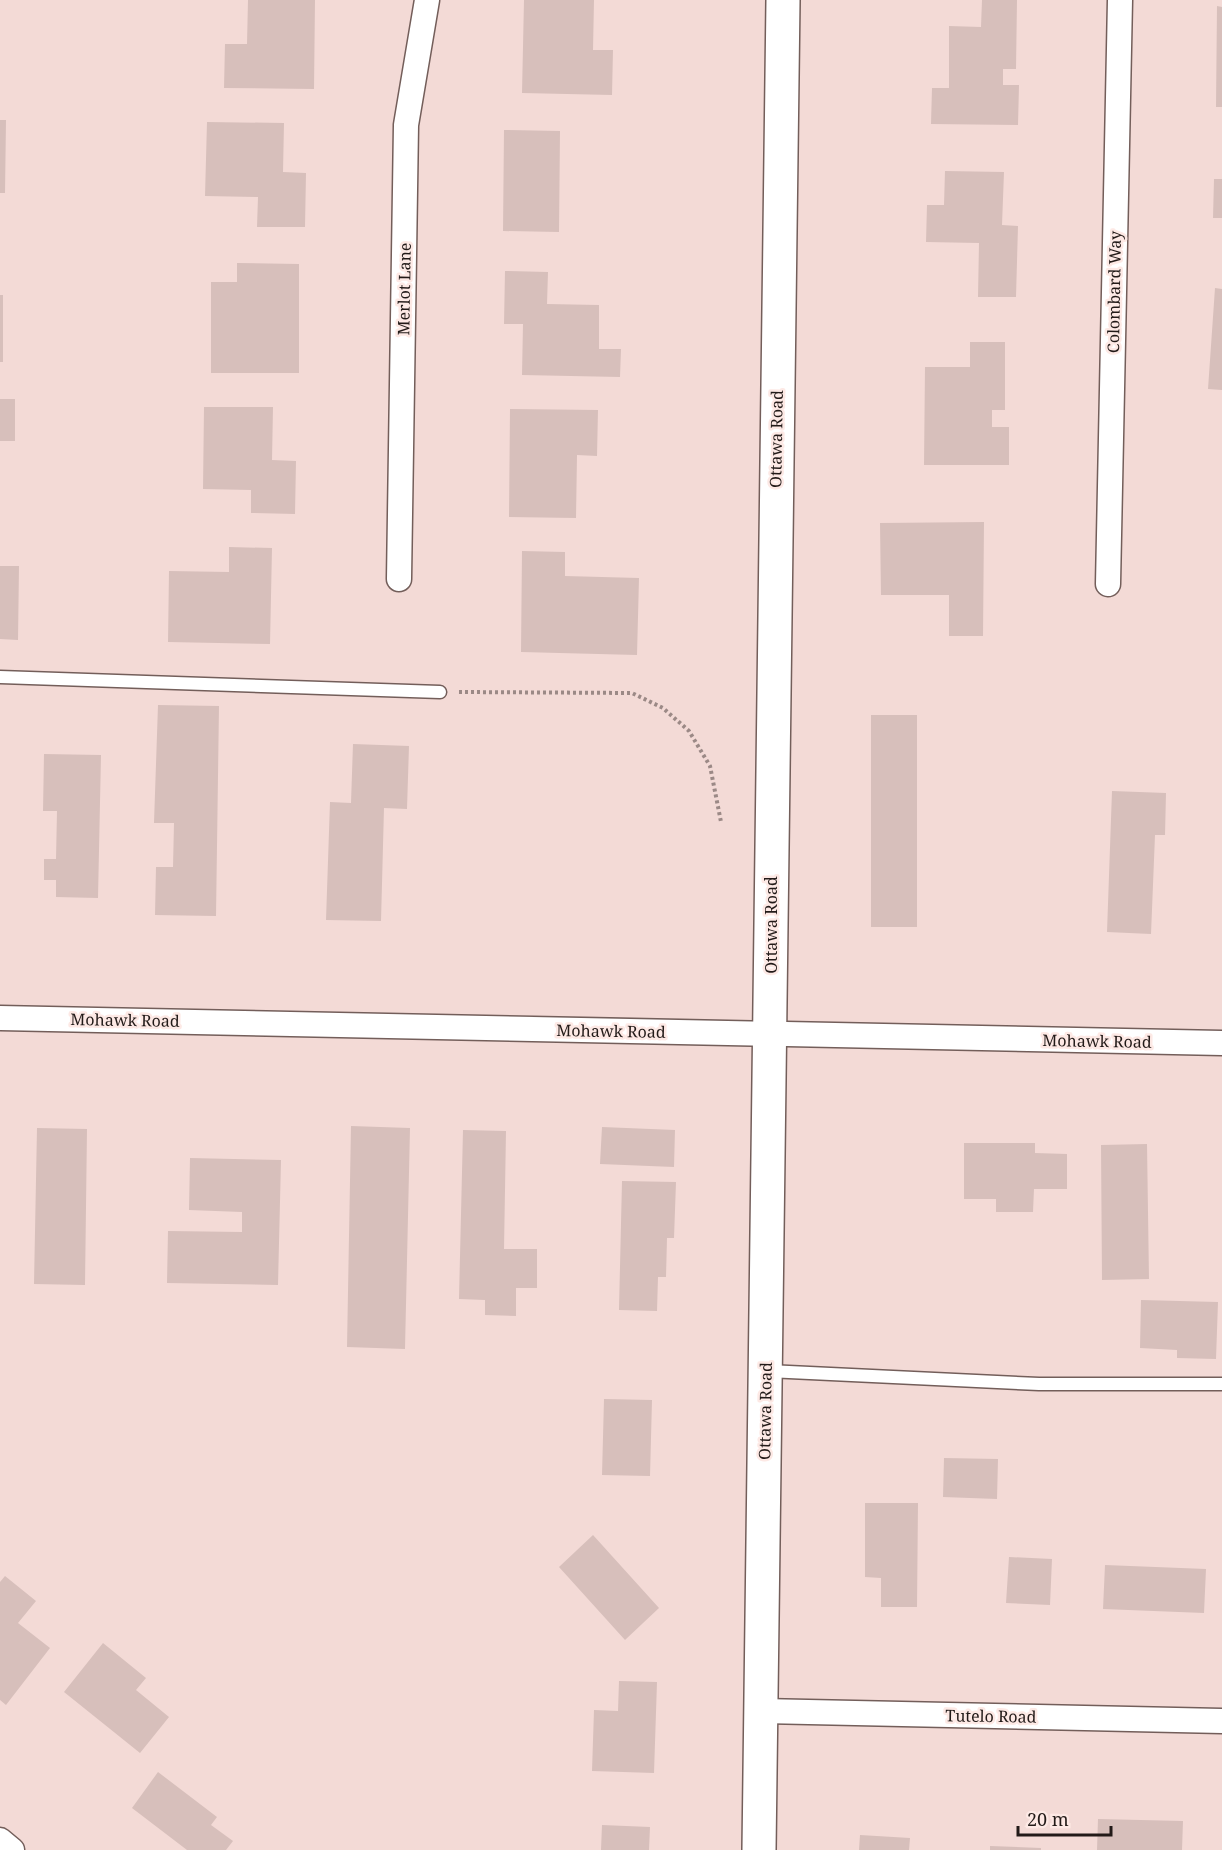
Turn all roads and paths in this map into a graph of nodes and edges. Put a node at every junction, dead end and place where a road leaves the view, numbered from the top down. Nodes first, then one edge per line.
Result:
1 (427, 0) edge
2 (783, 0) edge
3 (1120, 0) edge
4 (399, 579) dead end
5 (1108, 584) dead end
6 (0, 677) edge
7 (440, 692) joint
8 (721, 822) dead end
9 (0, 1018) edge
10 (771, 1035) junction
11 (1222, 1043) edge
12 (766, 1371) junction
13 (1222, 1384) edge
14 (761, 1711) junction
15 (1222, 1721) edge
16 (0, 1840) edge
17 (12, 1850) edge
18 (759, 1850) edge

1 - 4 street, Merlot Lane
2 - 10 street, Ottawa Road
3 - 5 street, Colombard Way
6 - 7 lane
7 - 8 path
9 - 10 street, Mohawk Road
10 - 11 street, Mohawk Road
10 - 12 street, Ottawa Road
12 - 13 lane
12 - 14 street, Ottawa Road
14 - 15 street, Tutelo Road
14 - 18 street, Ottawa Road
16 - 17 street

